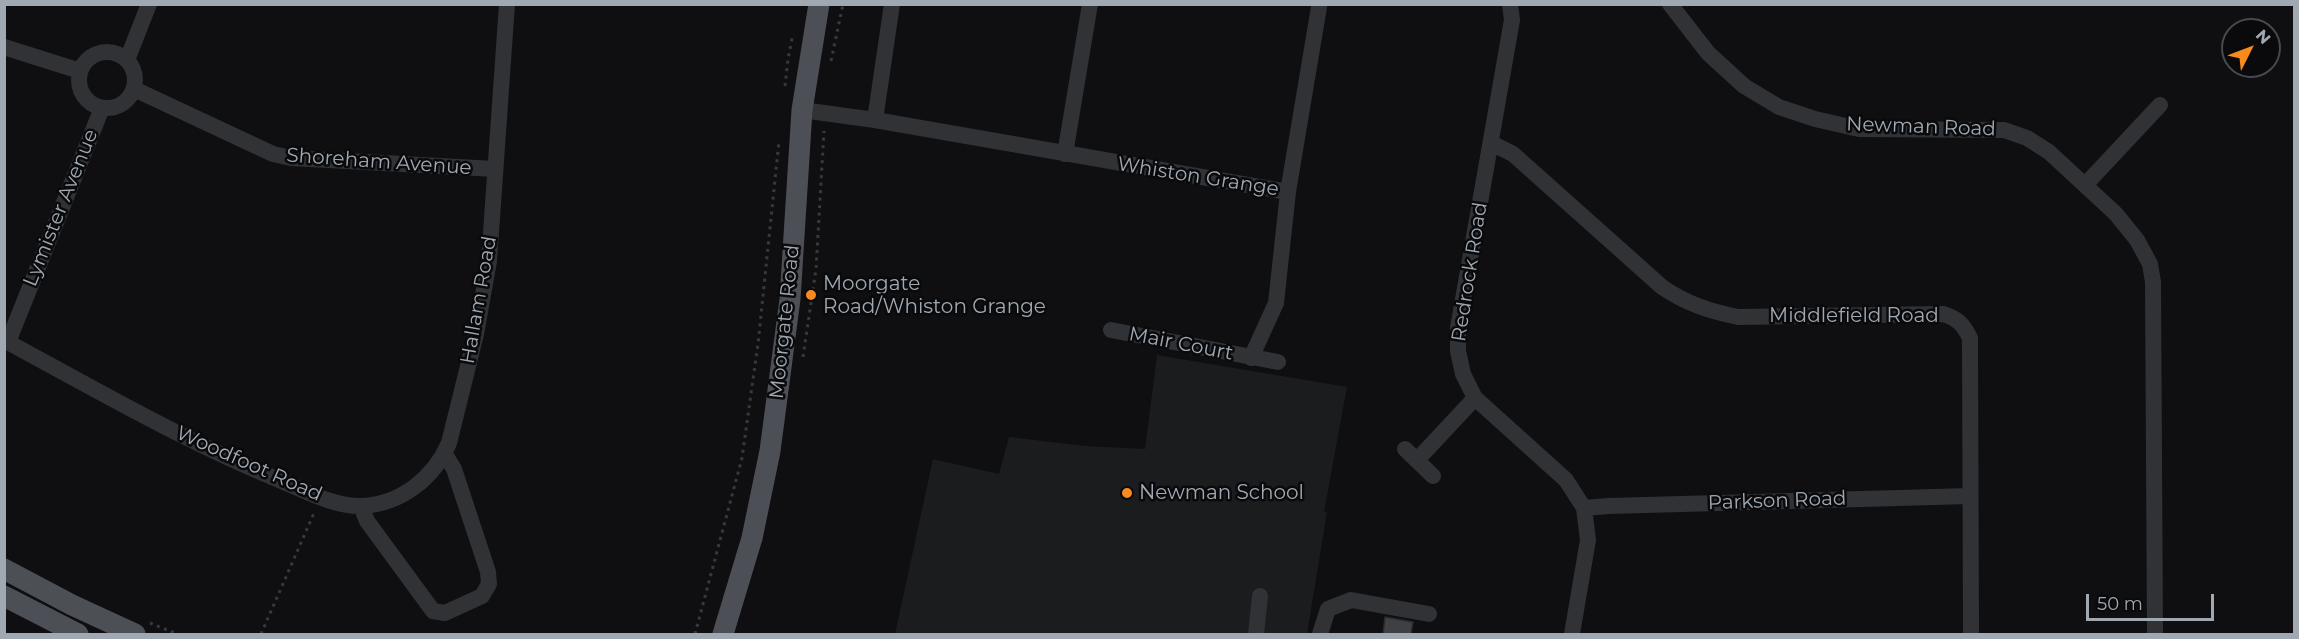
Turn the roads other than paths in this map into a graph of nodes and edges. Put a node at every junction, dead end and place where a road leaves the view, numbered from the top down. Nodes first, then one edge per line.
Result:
1 (149, 4) edge
2 (507, 4) edge
3 (819, 4) edge
4 (892, 4) edge
5 (1090, 4) edge
6 (1510, 4) edge
7 (1670, 4) edge
8 (1319, 7) dead end
9 (4, 47) edge
10 (127, 60) junction
11 (80, 71) junction
12 (134, 89) junction
13 (2160, 105) dead end
14 (102, 108) junction
15 (802, 110) junction
16 (875, 120) junction
17 (1491, 143) junction
18 (1065, 154) junction
19 (495, 169) junction
20 (2086, 184) junction
21 (1288, 192) junction
22 (1111, 330) dead end
23 (6, 341) edge
24 (1251, 358) junction
25 (1278, 362) dead end
26 (1476, 398) junction
27 (444, 453) junction
28 (1433, 476) dead end
29 (1970, 496) junction
30 (361, 506) junction
31 (1584, 508) junction
32 (4, 569) edge
33 (4, 596) edge
34 (1260, 596) dead end
35 (1429, 614) dead end
36 (78, 634) edge
37 (135, 634) edge
38 (723, 634) edge
39 (1256, 634) edge
40 (1320, 634) edge
41 (1572, 634) edge
42 (1971, 634) edge
43 (2155, 634) edge

1 - 10 street
2 - 19 street, Hallam Road
3 - 15 main road, Moorgate Road
4 - 16 street
5 - 18 street
6 - 17 street, Redrock Road
7 - 20 street, Newman Road
8 - 21 street, Whiston Grange
9 - 11 street
10 - 11 street
10 - 12 street
11 - 14 street, Lymister Avenue
12 - 14 street, Lymister Avenue
12 - 19 street, Shoreham Avenue
13 - 20 street
14 - 23 street, Lymister Avenue
15 - 16 street, Whiston Grange
15 - 38 main road, Moorgate Road
16 - 18 street, Whiston Grange
17 - 26 street, Redrock Road
17 - 29 street, Middlefield Road
18 - 21 street, Whiston Grange
19 - 27 street, Hallam Road
20 - 43 street, Newman Road
21 - 24 street, Mair Court
22 - 24 street, Mair Court
23 - 30 street, Woodfoot Road
24 - 25 street, Mair Court
26 - 28 street
26 - 31 street, Redrock Road
27 - 30 street, Hallam Road
27 - 30 street
29 - 31 street, Parkson Road
29 - 42 street, Middlefield Road
31 - 41 street, Redrock Road
32 - 37 main road
33 - 36 main road
34 - 39 street
35 - 40 street

